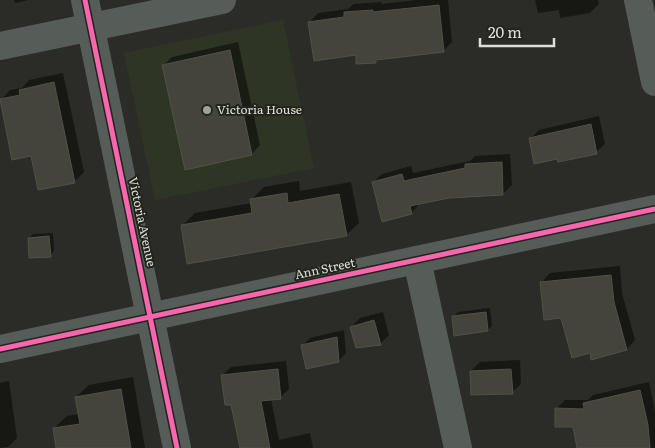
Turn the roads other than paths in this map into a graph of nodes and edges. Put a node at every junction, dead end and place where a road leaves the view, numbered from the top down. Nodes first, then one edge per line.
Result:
1 (85, 0) edge
2 (222, 0) edge
3 (638, 0) edge
4 (91, 28) junction
5 (0, 46) edge
6 (655, 82) edge
7 (655, 209) edge
8 (417, 260) junction
9 (151, 316) junction
10 (0, 349) edge
11 (177, 448) edge
12 (458, 448) edge

1 - 4 street, Victoria Avenue
2 - 4 street
3 - 6 street
4 - 5 street
4 - 9 street, Victoria Avenue
7 - 8 street, Ann Street
8 - 9 street, Ann Street
8 - 12 street
9 - 10 street, Ann Street
9 - 11 street, Victoria Avenue

